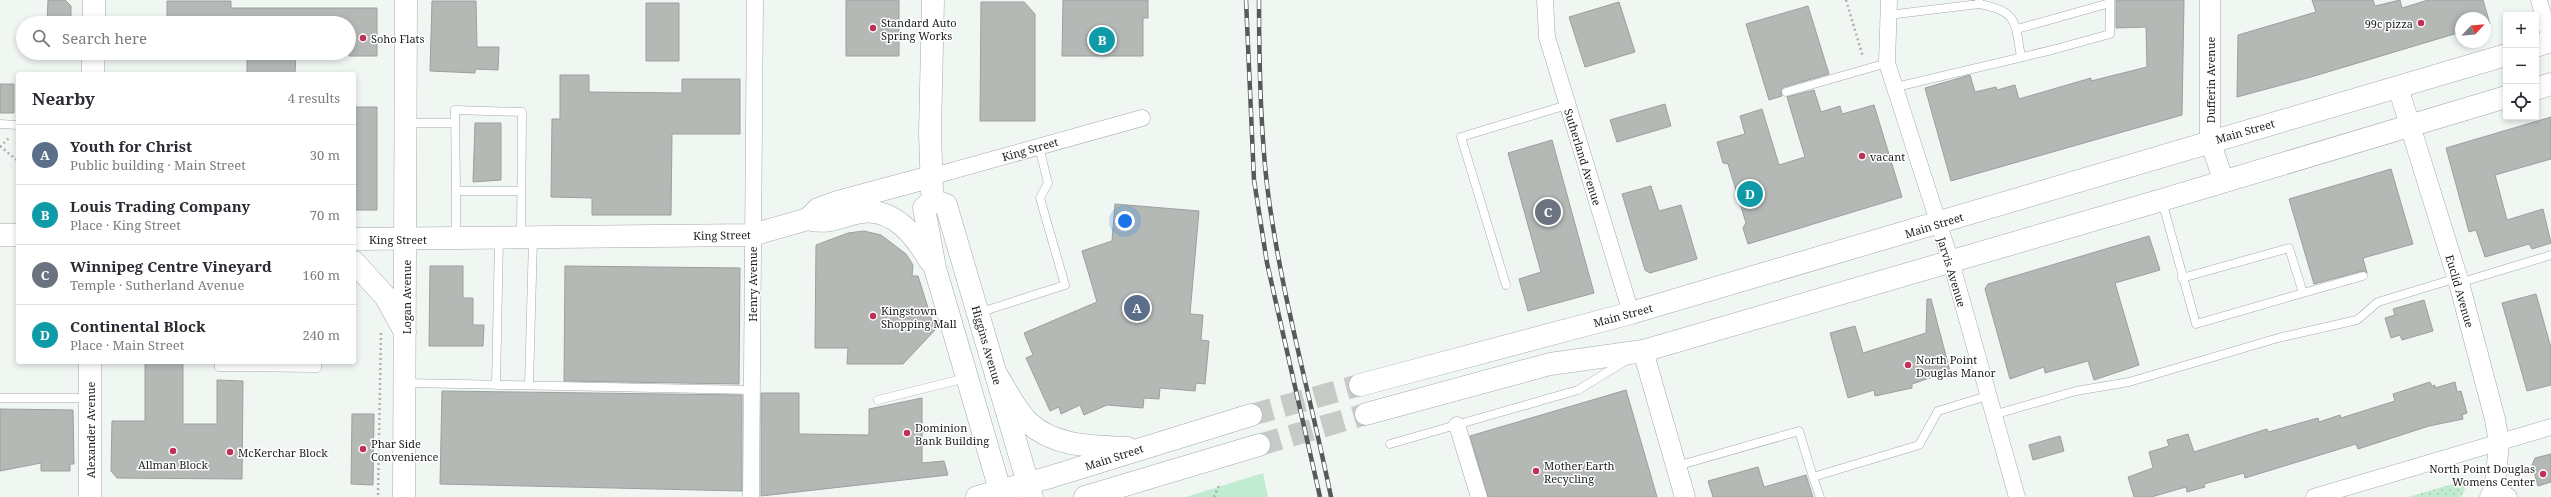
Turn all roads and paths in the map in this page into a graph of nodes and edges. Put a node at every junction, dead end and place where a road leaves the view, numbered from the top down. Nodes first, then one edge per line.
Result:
1 (94, 0) edge
2 (406, 0) edge
3 (755, 0) edge
4 (933, 0) edge
5 (1546, 0) edge
6 (1846, 0) edge
7 (2210, 0) edge
8 (2539, 0) edge
9 (1979, 2) edge
10 (2110, 2) edge
11 (1889, 8) edge
12 (94, 16) edge
13 (2017, 30) junction
14 (2547, 43) edge
15 (2503, 56) edge
16 (2021, 57) junction
17 (93, 60) edge
18 (1887, 63) junction
19 (1867, 69) junction
20 (93, 72) edge
21 (2551, 84) edge
22 (1896, 87) junction
23 (2398, 87) junction
24 (2539, 88) edge
25 (1786, 92) dead end
26 (2503, 98) edge
27 (1567, 105) junction
28 (1142, 118) dead end
29 (406, 123) junction
30 (455, 123) junction
31 (0, 124) edge
32 (16, 125) edge
33 (2408, 125) junction
34 (2210, 141) junction
35 (0, 146) edge
36 (1039, 147) junction
37 (16, 159) edge
38 (930, 177) junction
39 (2224, 182) junction
40 (456, 191) junction
41 (521, 191) junction
42 (933, 200) junction
43 (2162, 200) junction
44 (808, 219) junction
45 (1938, 224) junction
46 (0, 234) edge
47 (16, 235) edge
48 (752, 235) junction
49 (499, 238) junction
50 (527, 238) junction
51 (356, 239) edge
52 (406, 239) junction
53 (456, 239) junction
54 (2551, 256) edge
55 (1951, 262) junction
56 (356, 264) edge
57 (935, 268) junction
58 (2363, 276) dead end
59 (2182, 278) junction
60 (2458, 281) junction
61 (1506, 285) dead end
62 (2303, 293) junction
63 (977, 313) junction
64 (1631, 313) junction
65 (381, 326) dead end
66 (405, 333) junction
67 (1643, 351) junction
68 (90, 364) edge
69 (219, 364) edge
70 (317, 364) edge
71 (996, 374) junction
72 (967, 378) junction
73 (405, 383) junction
74 (496, 385) junction
75 (529, 385) junction
76 (1360, 385) tunnel mouth
77 (752, 390) junction
78 (1987, 396) junction
79 (0, 398) edge
80 (90, 398) junction
81 (878, 400) dead end
82 (1366, 414) tunnel mouth
83 (1251, 415) tunnel mouth
84 (1993, 415) junction
85 (1457, 424) junction
86 (2551, 427) edge
87 (2499, 443) junction
88 (1390, 444) dead end
89 (1258, 445) tunnel mouth
90 (1136, 449) junction
91 (1676, 467) junction
92 (1813, 477) junction
93 (1220, 483) dead end
94 (1030, 490) edge
95 (2498, 493) edge
96 (1001, 494) edge
97 (378, 495) dead end
98 (90, 497) edge
99 (404, 497) edge
100 (751, 497) edge
101 (977, 497) edge
102 (1086, 497) edge
103 (1214, 497) edge
104 (1479, 497) edge
105 (1685, 497) edge
106 (1820, 497) edge
107 (2017, 497) edge
108 (2314, 497) edge

1 - 12 main road
2 - 29 main road, Logan Avenue
3 - 48 street, Henry Avenue
4 - 38 main road
5 - 27 street, Sutherland Avenue
6 - 19 path
7 - 34 street, Dufferin Avenue
8 - 14 street
9 - 11 lane
9 - 13 lane
10 - 13 lane
10 - 16 lane
11 - 18 street, Jarvis Avenue
13 - 16 lane
15 - 23 main road, Main Street
16 - 22 lane
17 - 20 main road
18 - 19 lane
18 - 22 street, Jarvis Avenue
19 - 25 lane
21 - 24 main road
22 - 45 street, Jarvis Avenue
23 - 33 street, Euclid Avenue
23 - 34 main road, Main Street
26 - 33 main road
27 - 61 lane
27 - 64 street, Sutherland Avenue
28 - 36 street, King Street
29 - 30 lane
29 - 52 main road, Logan Avenue
30 - 40 lane
30 - 41 lane
31 - 32 lane
33 - 39 main road
33 - 60 street, Euclid Avenue
34 - 39 street, Dufferin Avenue
34 - 45 main road, Main Street
35 - 37 path
36 - 38 street, King Street
36 - 63 lane
38 - 42 main road
38 - 44 main road, King Street
39 - 43 main road
40 - 41 lane
40 - 53 lane
41 - 50 lane
42 - 57 main road
42 - 63 main road, Higgins Avenue
43 - 55 main road
43 - 59 lane
44 - 48 main road, King Street
44 - 57 main road
45 - 55 street, Jarvis Avenue
45 - 64 main road, Main Street
46 - 47 main road
48 - 50 main road, King Street
48 - 77 street, Henry Avenue
49 - 50 main road, King Street
49 - 53 main road, King Street
49 - 74 lane
50 - 75 lane
51 - 52 main road, King Street
52 - 53 main road, King Street
52 - 66 main road, Logan Avenue
54 - 60 lane
55 - 67 main road
55 - 78 street, Jarvis Avenue
56 - 66 main road
57 - 72 main road
58 - 62 lane
59 - 62 lane
59 - 62 lane
60 - 84 lane
60 - 87 street, Euclid Avenue
63 - 71 main road, Higgins Avenue
64 - 76 main road, Main Street
65 - 97 path
66 - 73 main road, Logan Avenue
67 - 82 main road
67 - 85 lane
67 - 91 street
68 - 80 main road, Alexander Avenue
69 - 70 lane
71 - 90 main road
71 - 94 main road, Higgins Avenue
72 - 81 lane
72 - 96 main road
73 - 74 lane
73 - 99 main road, Logan Avenue
74 - 75 lane
75 - 77 lane
77 - 100 street, Henry Avenue
78 - 84 street, Jarvis Avenue
78 - 92 lane
79 - 80 lane
80 - 98 main road, Alexander Avenue
83 - 90 main road, Main Street
84 - 107 street, Jarvis Avenue
85 - 88 lane
85 - 104 street
86 - 87 street
87 - 95 street, Euclid Avenue
87 - 108 street
89 - 102 main road
90 - 94 main road, Main Street
91 - 92 lane
91 - 105 street
92 - 106 lane
93 - 103 path
94 - 96 main road, Main Street
96 - 101 main road, Main Street

